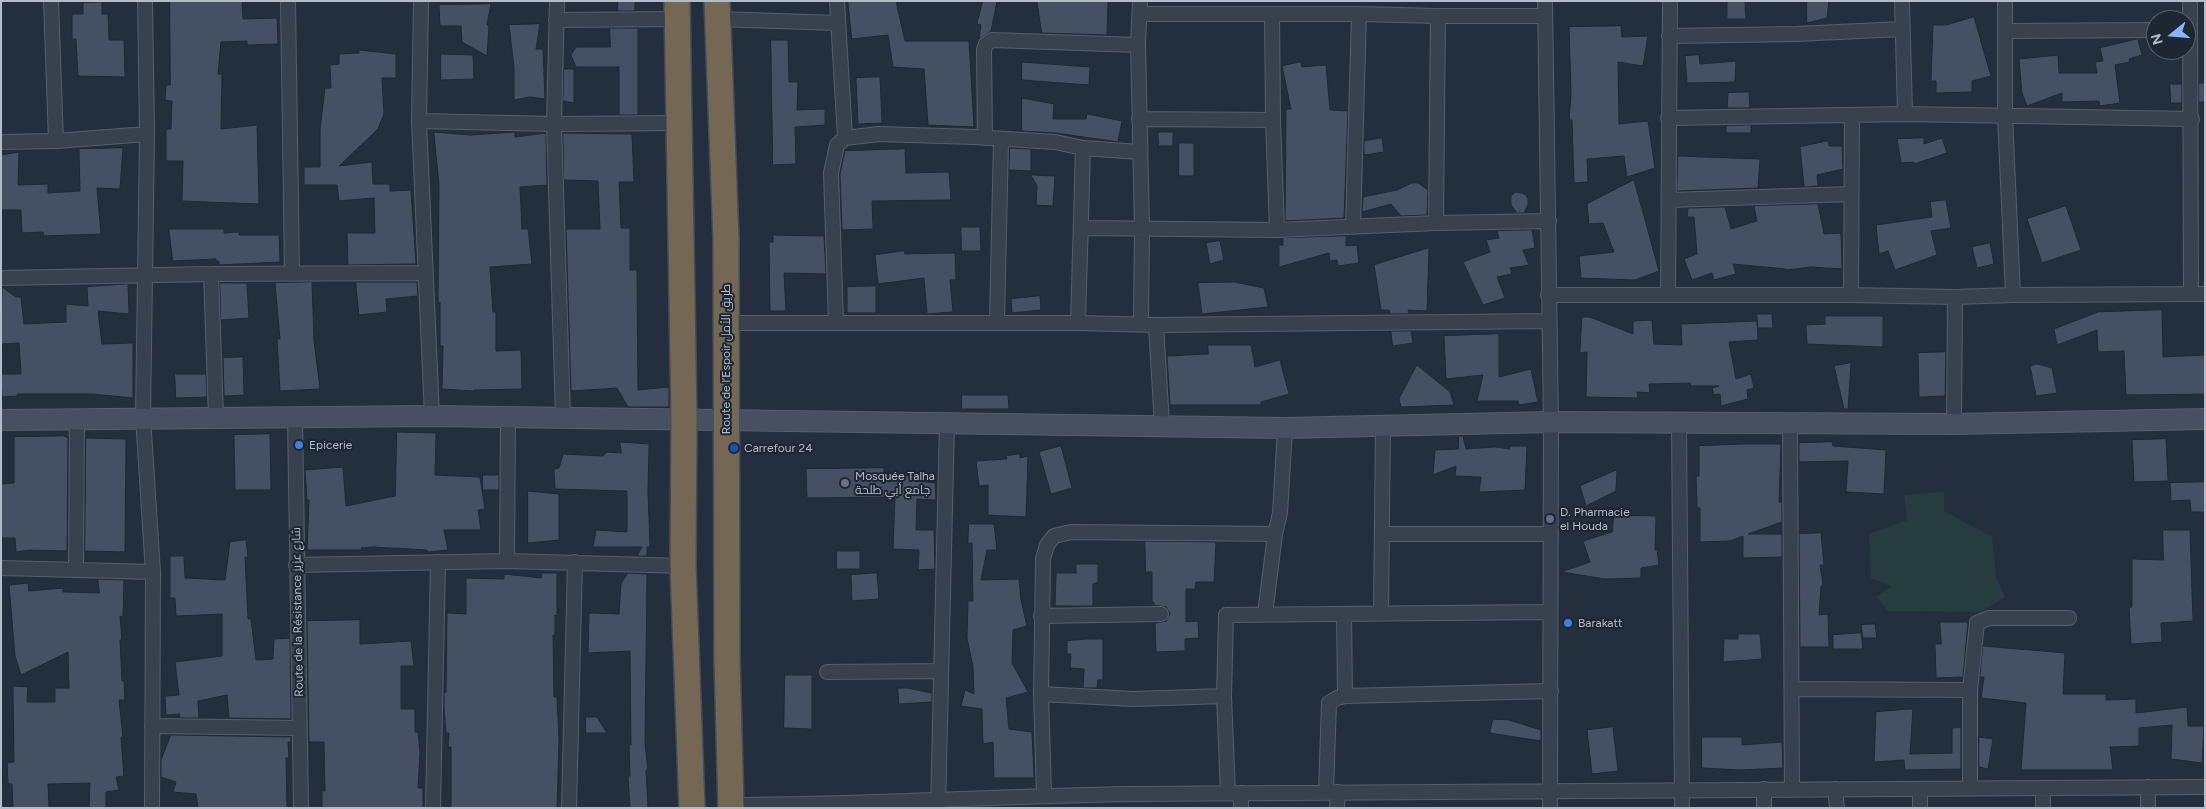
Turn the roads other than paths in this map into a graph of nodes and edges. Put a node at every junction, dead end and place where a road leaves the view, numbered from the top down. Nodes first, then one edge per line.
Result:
1 (51, 1) edge
2 (145, 1) edge
3 (288, 1) edge
4 (421, 1) edge
5 (557, 1) edge
6 (837, 1) edge
7 (1545, 1) edge
8 (1670, 1) edge
9 (1902, 1) edge
10 (2006, 1) edge
11 (1140, 8) edge
12 (677, 10) edge
13 (717, 10) edge
14 (1272, 14) junction
15 (1358, 14) junction
16 (1438, 16) junction
17 (1545, 16) junction
18 (556, 20) junction
19 (838, 23) junction
20 (1902, 29) junction
21 (2146, 30) edge
22 (2006, 31) junction
23 (1669, 36) junction
24 (1138, 45) junction
25 (2190, 60) edge
26 (1905, 114) junction
27 (1852, 116) junction
28 (2005, 116) junction
29 (1668, 118) junction
30 (1139, 119) junction
31 (2192, 119) junction
32 (1273, 120) junction
33 (419, 121) junction
34 (679, 123) junction
35 (554, 124) junction
36 (147, 134) junction
37 (845, 138) junction
38 (985, 138) junction
39 (1000, 139) junction
40 (56, 140) junction
41 (1, 142) edge
42 (1083, 148) junction
43 (1140, 152) junction
44 (1851, 194) junction
45 (1670, 200) junction
46 (1549, 220) junction
47 (1436, 223) junction
48 (1142, 227) junction
49 (1353, 227) junction
50 (1082, 228) junction
51 (1277, 230) junction
52 (425, 273) junction
53 (211, 274) junction
54 (292, 274) junction
55 (145, 275) junction
56 (1, 278) edge
57 (2198, 294) edge
58 (1548, 295) junction
59 (1668, 295) junction
60 (1850, 295) junction
61 (2013, 295) junction
62 (1955, 297) junction
63 (1549, 321) junction
64 (727, 323) junction
65 (836, 323) junction
66 (997, 323) junction
67 (1078, 323) junction
68 (1141, 324) junction
69 (1156, 325) junction
70 (295, 416) junction
71 (432, 416) junction
72 (508, 416) junction
73 (216, 417) junction
74 (563, 417) junction
75 (77, 418) junction
76 (143, 418) junction
77 (684, 419) junction
78 (2205, 419) edge
79 (1, 420) edge
80 (726, 420) junction
81 (947, 422) junction
82 (1551, 422) junction
83 (1679, 423) junction
84 (1790, 423) junction
85 (1954, 424) junction
86 (1162, 425) junction
87 (1383, 425) junction
88 (1284, 428) junction
89 (1275, 534) junction
90 (1382, 534) junction
91 (1550, 534) junction
92 (507, 561) junction
93 (438, 562) junction
94 (575, 562) junction
95 (296, 565) junction
96 (683, 566) junction
97 (1, 568) edge
98 (76, 570) junction
99 (153, 572) junction
100 (1550, 612) junction
101 (1161, 614) dead end
102 (1265, 614) junction
103 (1382, 614) junction
104 (1344, 615) junction
105 (1041, 616) junction
106 (2069, 618) dead end
107 (941, 671) junction
108 (827, 672) dead end
109 (1792, 689) junction
110 (1970, 690) junction
111 (1551, 691) junction
112 (1041, 694) junction
113 (1224, 696) junction
114 (1345, 696) junction
115 (152, 726) junction
116 (300, 728) junction
117 (1970, 787) junction
118 (2148, 787) junction
119 (2205, 787) edge
120 (2043, 788) junction
121 (1835, 789) junction
122 (1920, 789) junction
123 (1551, 790) junction
124 (1682, 790) junction
125 (1764, 790) junction
126 (1792, 790) junction
127 (1332, 792) junction
128 (1234, 793) junction
129 (1036, 800) edge
130 (1132, 801) edge
131 (938, 804) edge
132 (886, 805) edge
133 (731, 806) edge
134 (152, 808) edge
135 (301, 808) edge
136 (433, 808) edge
137 (569, 808) edge
138 (692, 808) edge
139 (1240, 808) edge
140 (1338, 808) edge
141 (1550, 808) edge
142 (1682, 808) edge
143 (1764, 808) edge
144 (1837, 808) edge
145 (1920, 808) edge
146 (2043, 808) edge
147 (2148, 808) edge

1 - 40 street
2 - 36 street
3 - 54 street
4 - 33 street
5 - 18 street
6 - 19 street
7 - 17 street
8 - 23 street
9 - 20 street
10 - 22 street
11 - 14 street
11 - 24 street
12 - 18 street
12 - 34 highway
13 - 19 street
13 - 64 highway, Route de l’Espoir طريق الأمل
14 - 15 street
14 - 32 street
15 - 16 street
15 - 49 street
16 - 17 street
16 - 47 street
17 - 46 street
18 - 35 street
19 - 37 street
20 - 23 street
20 - 26 street
21 - 22 street
22 - 28 street
23 - 29 street
24 - 30 street
24 - 38 street
25 - 31 street
26 - 27 street
26 - 28 street
27 - 29 street
27 - 44 street
28 - 31 street
28 - 61 street
29 - 45 street
30 - 32 street
30 - 43 street
31 - 57 street
32 - 51 street
33 - 35 street
33 - 52 street
34 - 35 street
34 - 77 highway
35 - 74 street
36 - 40 street
36 - 55 street
37 - 38 street
37 - 65 street
38 - 39 street
39 - 42 street
39 - 66 street
40 - 41 street
42 - 43 street
42 - 50 street
43 - 48 street
44 - 45 street
44 - 60 street
45 - 59 street
46 - 47 street
46 - 58 street
47 - 49 street
48 - 50 street
48 - 51 street
48 - 68 street
49 - 51 street
50 - 67 street
52 - 54 street
52 - 71 street
53 - 54 street
53 - 55 street
53 - 73 street
55 - 56 street
55 - 76 street
57 - 61 street
58 - 59 street
58 - 63 street
59 - 60 street
60 - 62 street
61 - 62 street
62 - 85 street
63 - 69 street
63 - 82 street
64 - 65 street
64 - 80 highway, Route de l’Espoir طريق الأمل
65 - 66 street
66 - 67 street
67 - 68 street
68 - 69 street
69 - 86 street
70 - 71 main road
70 - 73 main road
70 - 95 street, Route de la Résistance شارع عزيز
71 - 72 main road
72 - 74 main road
72 - 92 street
73 - 76 main road
74 - 77 main road
75 - 76 main road
75 - 79 main road
75 - 98 street
76 - 99 street
77 - 80 main road
77 - 96 highway
78 - 85 main road
80 - 81 main road
80 - 133 highway, Route de l’Espoir طريق الأمل
81 - 86 main road
81 - 107 street
82 - 83 main road
82 - 87 main road
82 - 91 street
83 - 84 main road
83 - 124 street
84 - 85 main road
84 - 109 street
86 - 88 main road
87 - 88 main road
87 - 90 street
88 - 89 street
89 - 102 street
89 - 105 street
90 - 91 street
90 - 103 street
91 - 100 street
92 - 93 street
92 - 94 street
93 - 95 street
93 - 136 street
94 - 96 street
94 - 137 street
95 - 116 street, Route de la Résistance شارع عزيز
96 - 138 highway
97 - 98 street
98 - 99 street
99 - 115 street
100 - 103 street
100 - 111 street
101 - 105 street
102 - 104 street
102 - 113 street
103 - 104 street
104 - 114 street
105 - 112 street
106 - 110 street
107 - 108 street
107 - 131 street
109 - 110 street
109 - 126 street
110 - 117 street
111 - 114 street
111 - 123 street
112 - 113 street
112 - 129 street
113 - 128 street
114 - 127 street
115 - 116 street
115 - 134 street
116 - 135 street, Route de la Résistance شارع عزيز
117 - 120 street
117 - 122 street
118 - 119 street
118 - 120 street
118 - 147 street
120 - 146 street
121 - 122 street
121 - 126 street
121 - 144 street
122 - 145 street
123 - 124 street
123 - 127 street
123 - 141 street
124 - 125 street
124 - 142 street
125 - 126 street
125 - 143 street
127 - 128 street
127 - 140 street
128 - 130 street
128 - 139 street
129 - 130 street
129 - 131 street
131 - 132 street
132 - 133 street

